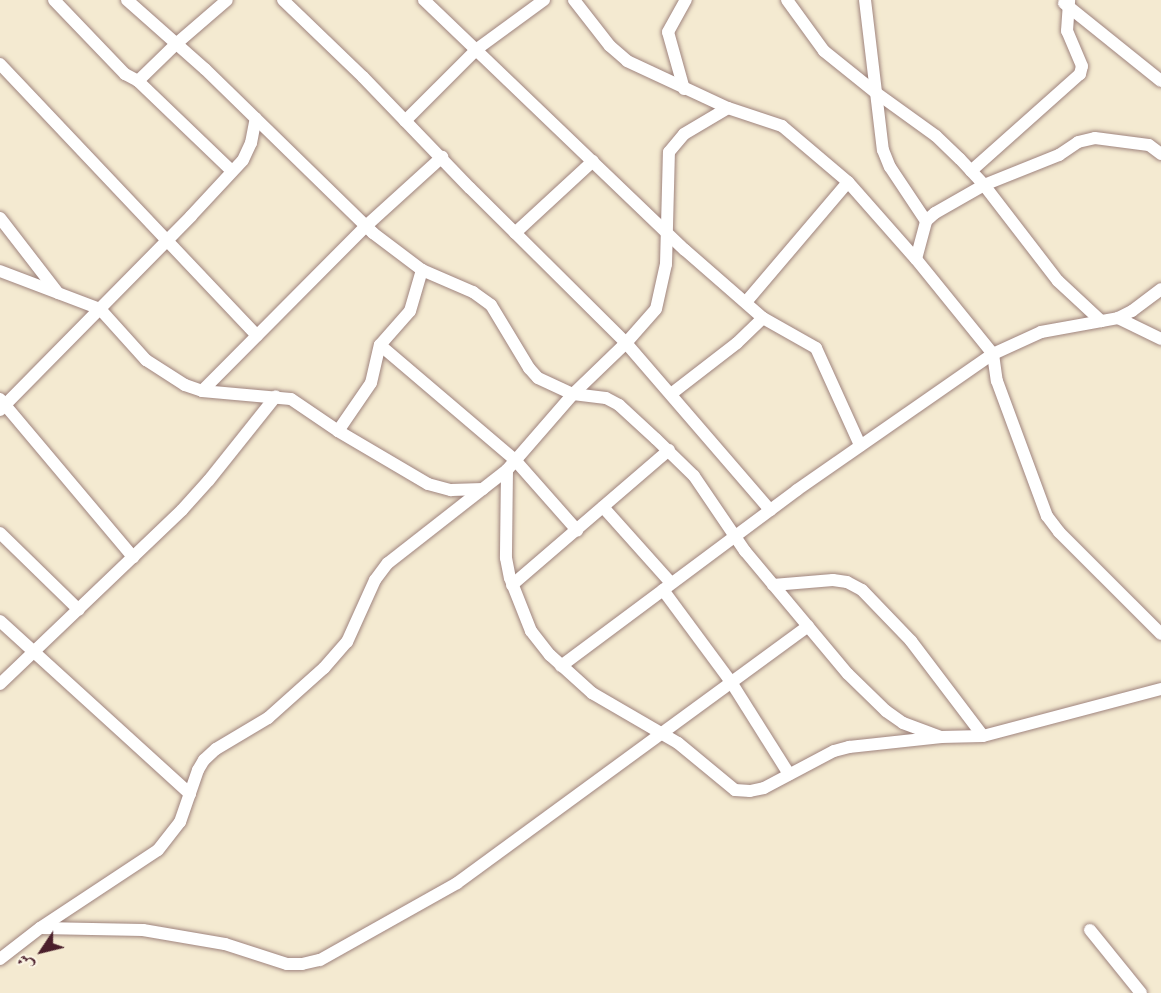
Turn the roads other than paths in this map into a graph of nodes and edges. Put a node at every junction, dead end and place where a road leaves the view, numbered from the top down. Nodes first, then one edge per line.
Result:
1 (54, 0) edge
2 (127, 0) edge
3 (227, 0) edge
4 (283, 0) edge
5 (424, 0) edge
6 (544, 0) edge
7 (574, 0) edge
8 (686, 0) edge
9 (787, 0) edge
10 (865, 0) edge
11 (1066, 2) edge
12 (176, 44) junction
13 (477, 49) junction
14 (0, 64) edge
15 (138, 81) junction
16 (1161, 81) edge
17 (684, 89) junction
18 (875, 93) junction
19 (728, 108) junction
20 (256, 118) junction
21 (405, 121) junction
22 (1161, 153) edge
23 (442, 158) junction
24 (593, 161) junction
25 (232, 171) junction
26 (972, 171) junction
27 (848, 182) junction
28 (984, 185) junction
29 (0, 218) edge
30 (926, 221) junction
31 (366, 226) junction
32 (668, 231) junction
33 (515, 233) junction
34 (166, 242) junction
35 (916, 259) junction
36 (422, 270) junction
37 (0, 271) edge
38 (1161, 289) edge
39 (58, 293) junction
40 (746, 302) junction
41 (100, 309) junction
42 (763, 318) junction
43 (1118, 318) junction
44 (1101, 321) junction
45 (1155, 332) edge
46 (257, 336) junction
47 (1161, 339) edge
48 (626, 343) junction
49 (380, 345) junction
50 (993, 354) junction
51 (202, 391) junction
52 (573, 394) junction
53 (671, 394) junction
54 (276, 396) junction
55 (2, 405) edge
56 (338, 431) junction
57 (860, 446) junction
58 (669, 450) junction
59 (511, 465) junction
60 (483, 489) junction
61 (603, 507) junction
62 (770, 510) junction
63 (577, 530) junction
64 (0, 533) edge
65 (735, 535) junction
66 (133, 557) junction
67 (512, 585) junction
68 (773, 585) junction
69 (667, 586) junction
70 (79, 610) junction
71 (0, 621) edge
72 (808, 626) junction
73 (1161, 634) edge
74 (34, 651) junction
75 (561, 666) junction
76 (731, 682) junction
77 (0, 684) edge
78 (1161, 689) edge
79 (661, 732) junction
80 (983, 736) junction
81 (941, 737) junction
82 (789, 774) junction
83 (190, 794) junction
84 (40, 928) junction
85 (1090, 930) dead end
86 (0, 959) edge
87 (1141, 993) edge

1 - 15 street
2 - 12 street
3 - 12 street
4 - 21 street
5 - 13 street
6 - 13 street
7 - 17 street
8 - 17 street
9 - 18 street
10 - 18 street
11 - 16 street
11 - 26 street
12 - 15 street
12 - 20 street
13 - 21 street
13 - 24 street
14 - 34 street
15 - 25 street
17 - 19 street
18 - 26 street
18 - 30 street
19 - 27 street
19 - 32 street
20 - 25 street
20 - 31 street
21 - 23 street
22 - 28 street
23 - 31 street
23 - 33 street
24 - 32 street
24 - 33 street
25 - 34 street
26 - 28 street
27 - 35 street
27 - 40 street
28 - 30 street
28 - 44 street
29 - 39 street
30 - 35 street
31 - 36 street
31 - 46 street
32 - 40 street
32 - 48 street
33 - 48 street
34 - 41 street
34 - 46 street
35 - 50 street
36 - 49 street
36 - 52 street
37 - 39 street
38 - 43 street
39 - 41 street
40 - 42 street
41 - 51 street
41 - 55 street
42 - 53 street
42 - 57 street
43 - 44 street
43 - 45 street
44 - 50 street
45 - 47 street
46 - 51 street
48 - 52 street
48 - 53 street
49 - 56 street
49 - 59 street
50 - 57 street
50 - 73 street
51 - 54 street
52 - 58 street
52 - 59 street
53 - 62 street
54 - 56 street
54 - 66 street
55 - 66 street
56 - 60 street
57 - 62 street
58 - 61 street
58 - 65 street
59 - 60 street
59 - 63 street
59 - 67 street
60 - 83 street
61 - 63 street
61 - 69 street
62 - 65 street
63 - 67 street
64 - 70 street
65 - 68 street
65 - 69 street
66 - 70 street
67 - 75 street
68 - 72 street
68 - 80 street
69 - 75 street
69 - 76 street
70 - 74 street
71 - 74 street
72 - 76 street
72 - 81 street
74 - 77 street
74 - 83 street
75 - 79 street
76 - 79 street
76 - 82 street
78 - 80 street
79 - 82 street
79 - 84 street
80 - 81 street
81 - 82 street
83 - 84 street
84 - 86 street
85 - 87 street

